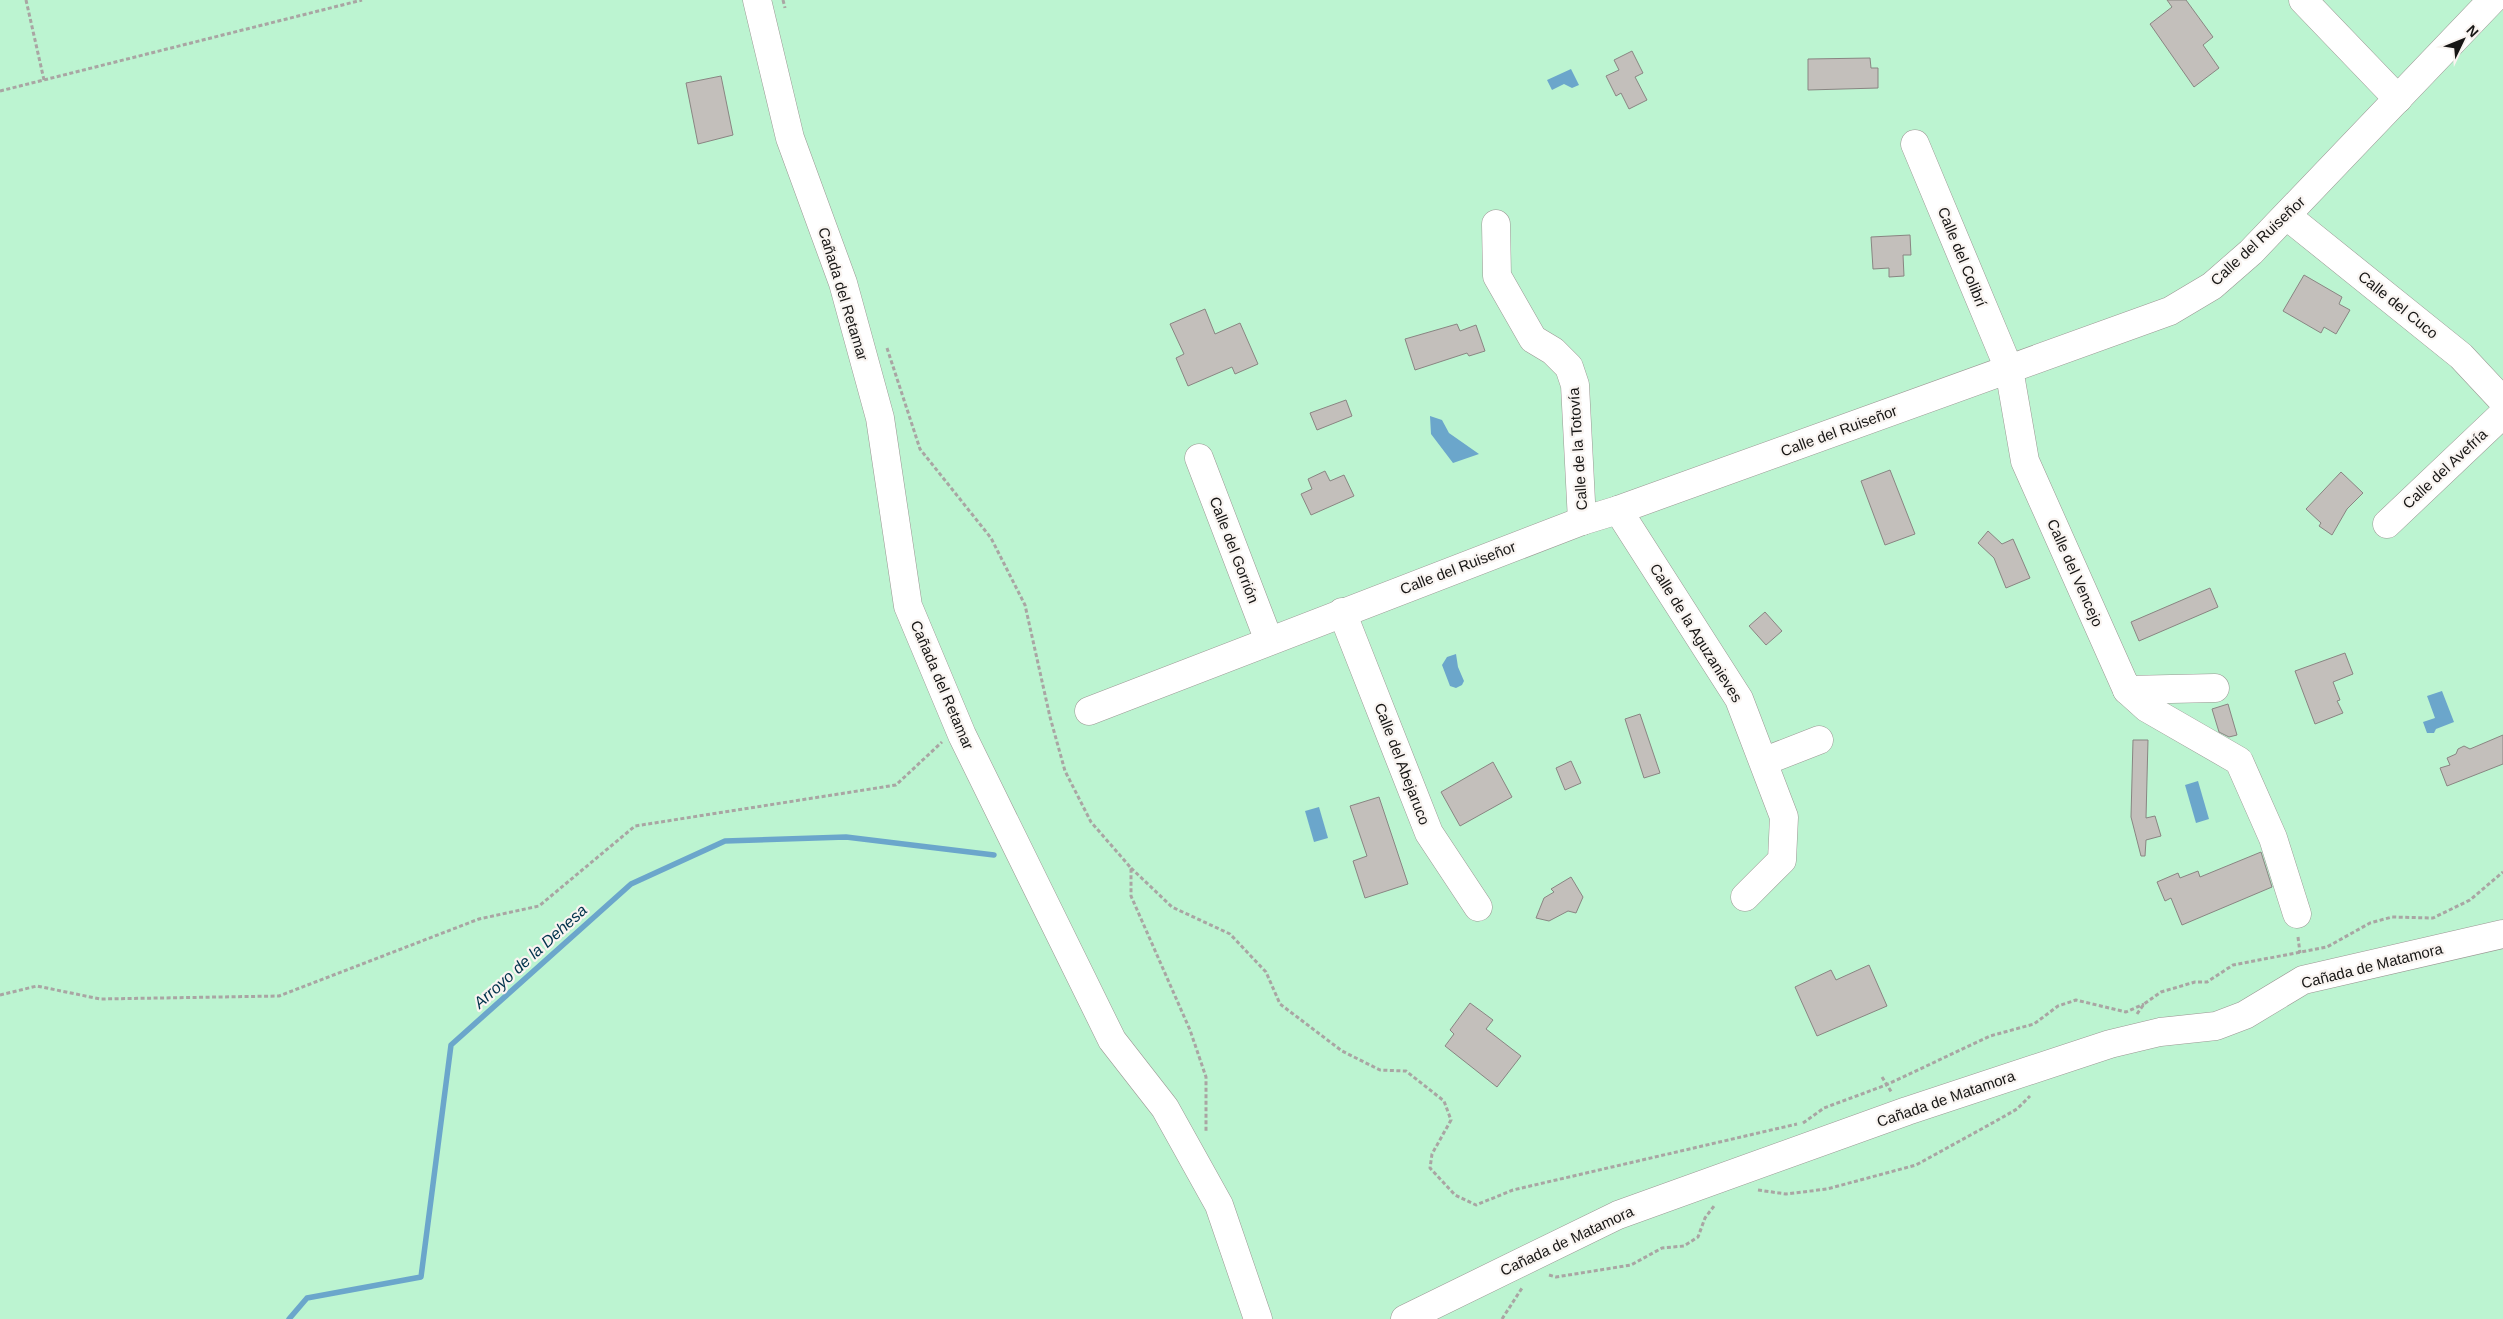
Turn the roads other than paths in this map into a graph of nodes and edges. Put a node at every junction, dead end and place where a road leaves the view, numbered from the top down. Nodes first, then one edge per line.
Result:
1 (757, 0) edge
2 (2303, 0) edge
3 (2492, 0) edge
4 (2398, 99) junction
5 (1915, 144) dead end
6 (2286, 216) junction
7 (1496, 224) dead end
8 (2008, 369) junction
9 (2503, 401) edge
10 (2503, 414) edge
11 (1199, 458) dead end
12 (1618, 510) junction
13 (1582, 521) junction
14 (2387, 524) dead end
15 (1342, 612) junction
16 (1269, 641) junction
17 (2215, 688) dead end
18 (2127, 690) junction
19 (1089, 711) dead end
20 (1819, 740) dead end
21 (1765, 761) junction
22 (1745, 897) dead end
23 (1478, 907) dead end
24 (2296, 914) road end
25 (2503, 934) edge
26 (1258, 1319) edge
27 (1405, 1319) edge

1 - 26 street, Cañada del Retamar
2 - 4 street
3 - 4 street, Calle del Ruiseñor
4 - 6 street, Calle del Ruiseñor
5 - 8 street, Calle del Colibrí
6 - 8 street, Calle del Ruiseñor
6 - 9 street, Calle del Cuco
7 - 13 street, Calle de la Totovía
8 - 12 street, Calle del Ruiseñor
8 - 18 street, Calle del Vencejo
10 - 14 street, Calle del Avefría
11 - 16 street, Calle del Gorrión
12 - 13 street, Calle del Ruiseñor
12 - 21 street, Calle de la Aguzanieves
13 - 15 street, Calle del Ruiseñor
15 - 16 street, Calle del Ruiseñor
15 - 23 street, Calle del Abejaruco
16 - 19 street, Calle del Ruiseñor
17 - 18 street
18 - 24 street
20 - 21 street
21 - 22 street, Calle de la Aguzanieves
25 - 27 street, Cañada de Matamora

